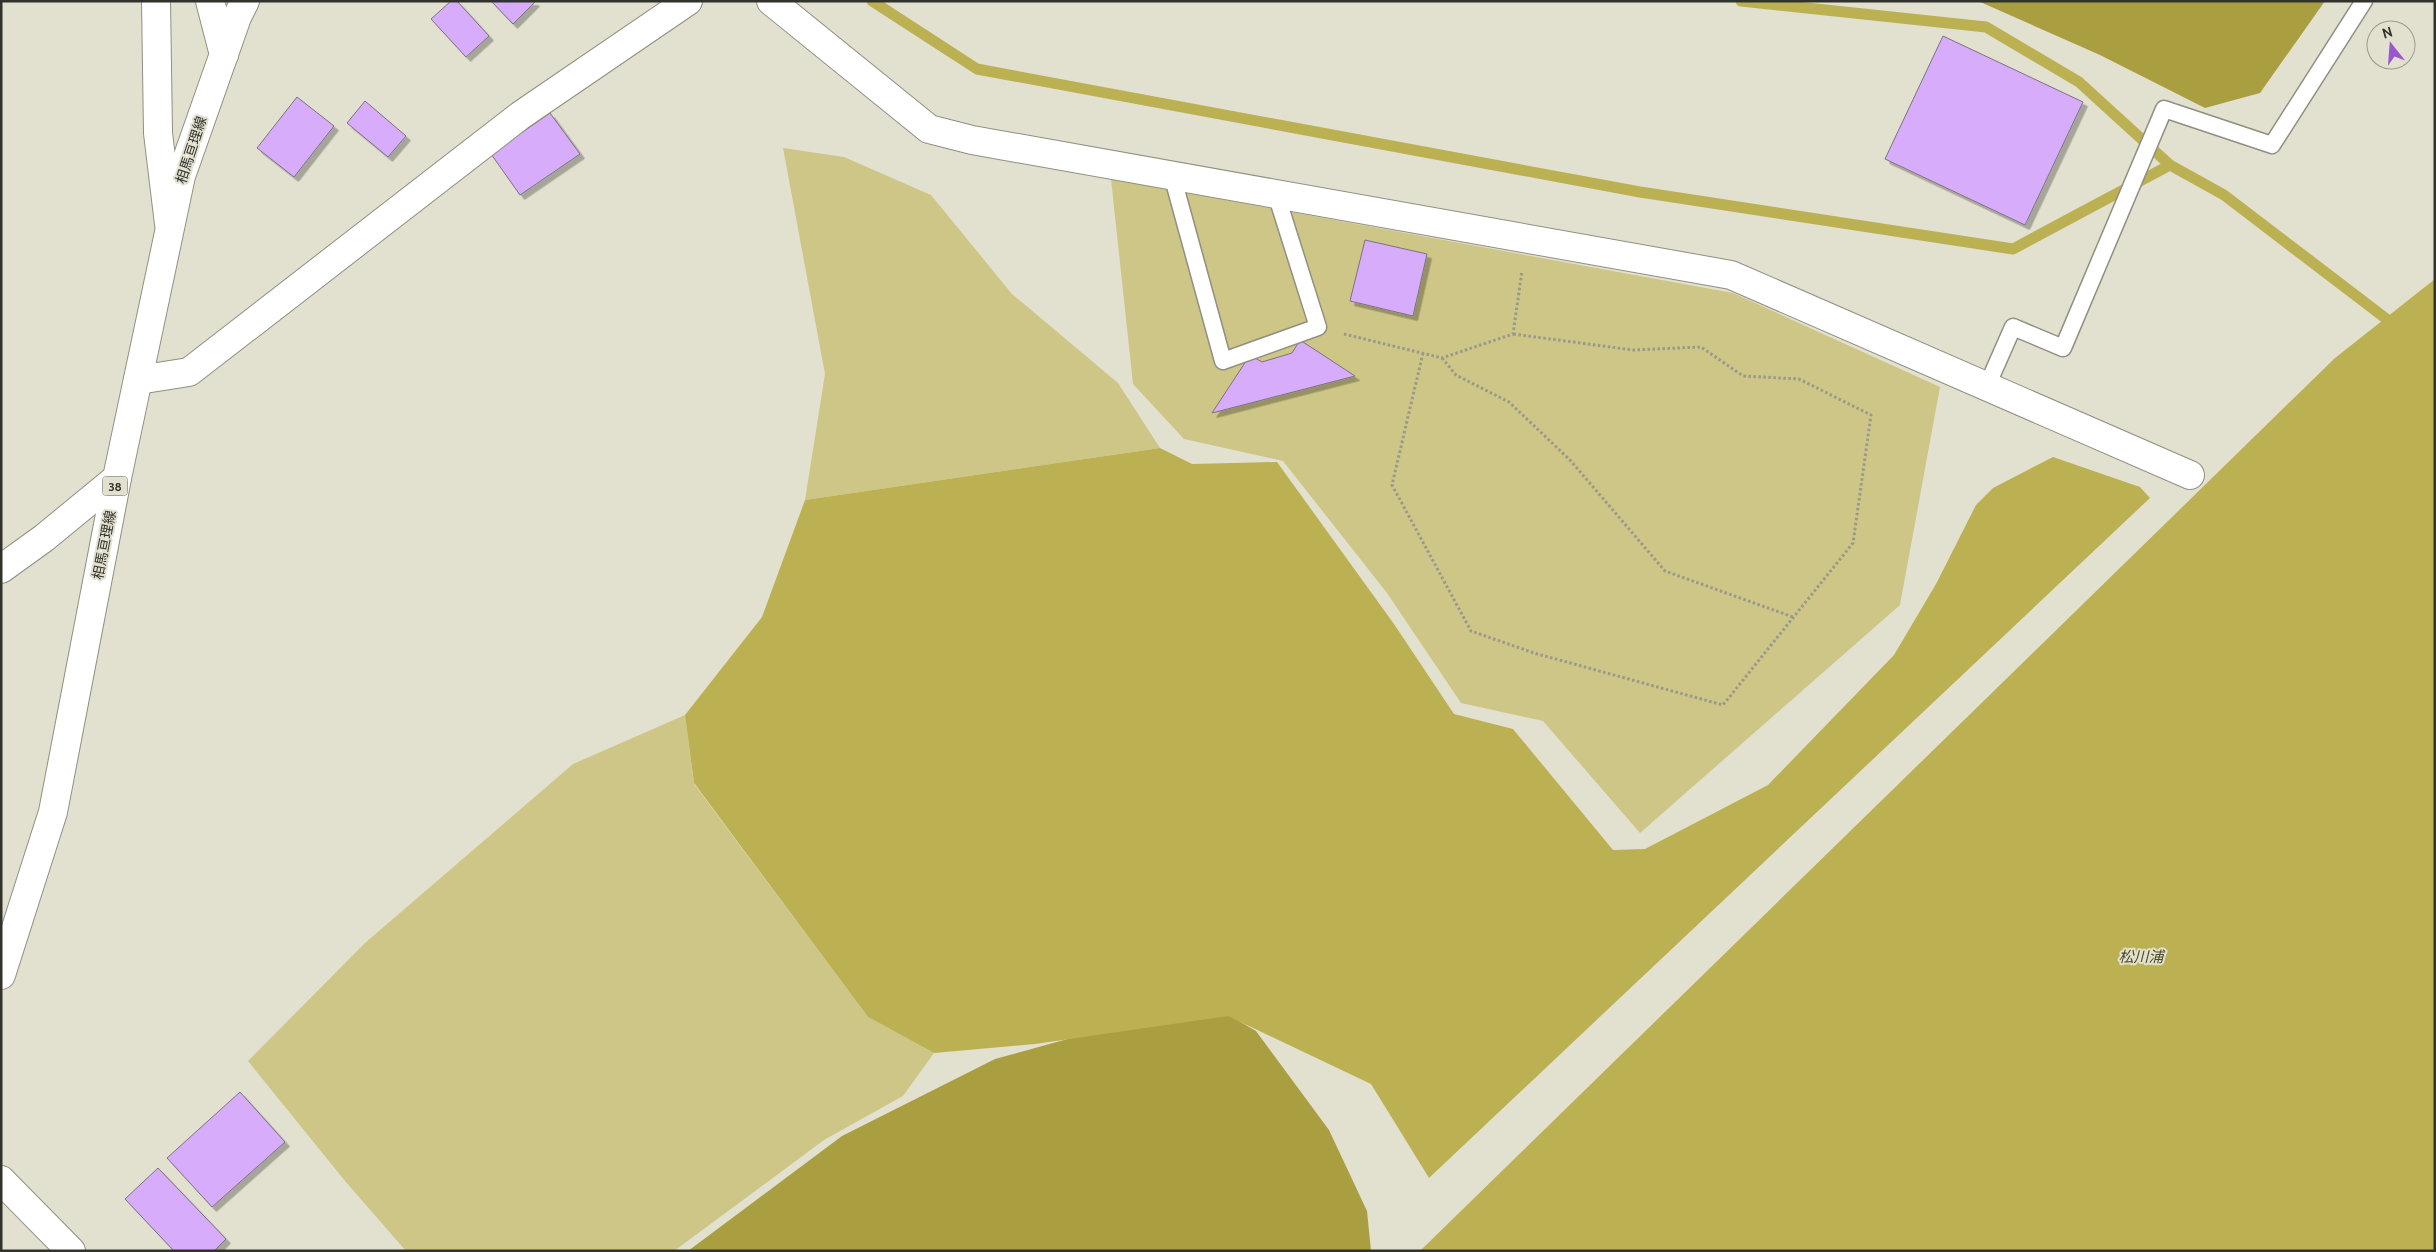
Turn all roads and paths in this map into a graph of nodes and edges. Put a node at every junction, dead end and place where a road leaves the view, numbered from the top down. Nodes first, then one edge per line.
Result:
1 (156, 1) edge
2 (210, 1) edge
3 (245, 1) edge
4 (688, 1) edge
5 (771, 1) edge
6 (2364, 1) edge
7 (224, 55) junction
8 (1172, 175) junction
9 (1276, 194) junction
10 (170, 231) junction
11 (1526, 238) junction
12 (1318, 327) junction
13 (1513, 334) junction
14 (1423, 353) junction
15 (1442, 358) junction
16 (138, 380) junction
17 (1987, 386) junction
18 (2190, 476) dead end
19 (117, 478) junction
20 (1, 569) edge
21 (1793, 617) junction
22 (1, 975) edge
23 (1, 1180) edge
24 (72, 1251) edge

1 - 10 street
2 - 7 street
3 - 7 street, 相馬亘理線 / 38
4 - 16 street
5 - 8 street
6 - 17 lane
7 - 10 street, 相馬亘理線 / 38
8 - 9 street
8 - 12 lane
9 - 11 street
9 - 12 lane
10 - 16 street, 相馬亘理線 / 38
11 - 13 path
11 - 17 street
12 - 14 path
13 - 15 path
13 - 21 path
14 - 15 path
14 - 21 path
15 - 21 path
16 - 19 street, 相馬亘理線 / 38
17 - 18 street
19 - 20 street
19 - 22 street, 相馬亘理線 / 38
23 - 24 street

